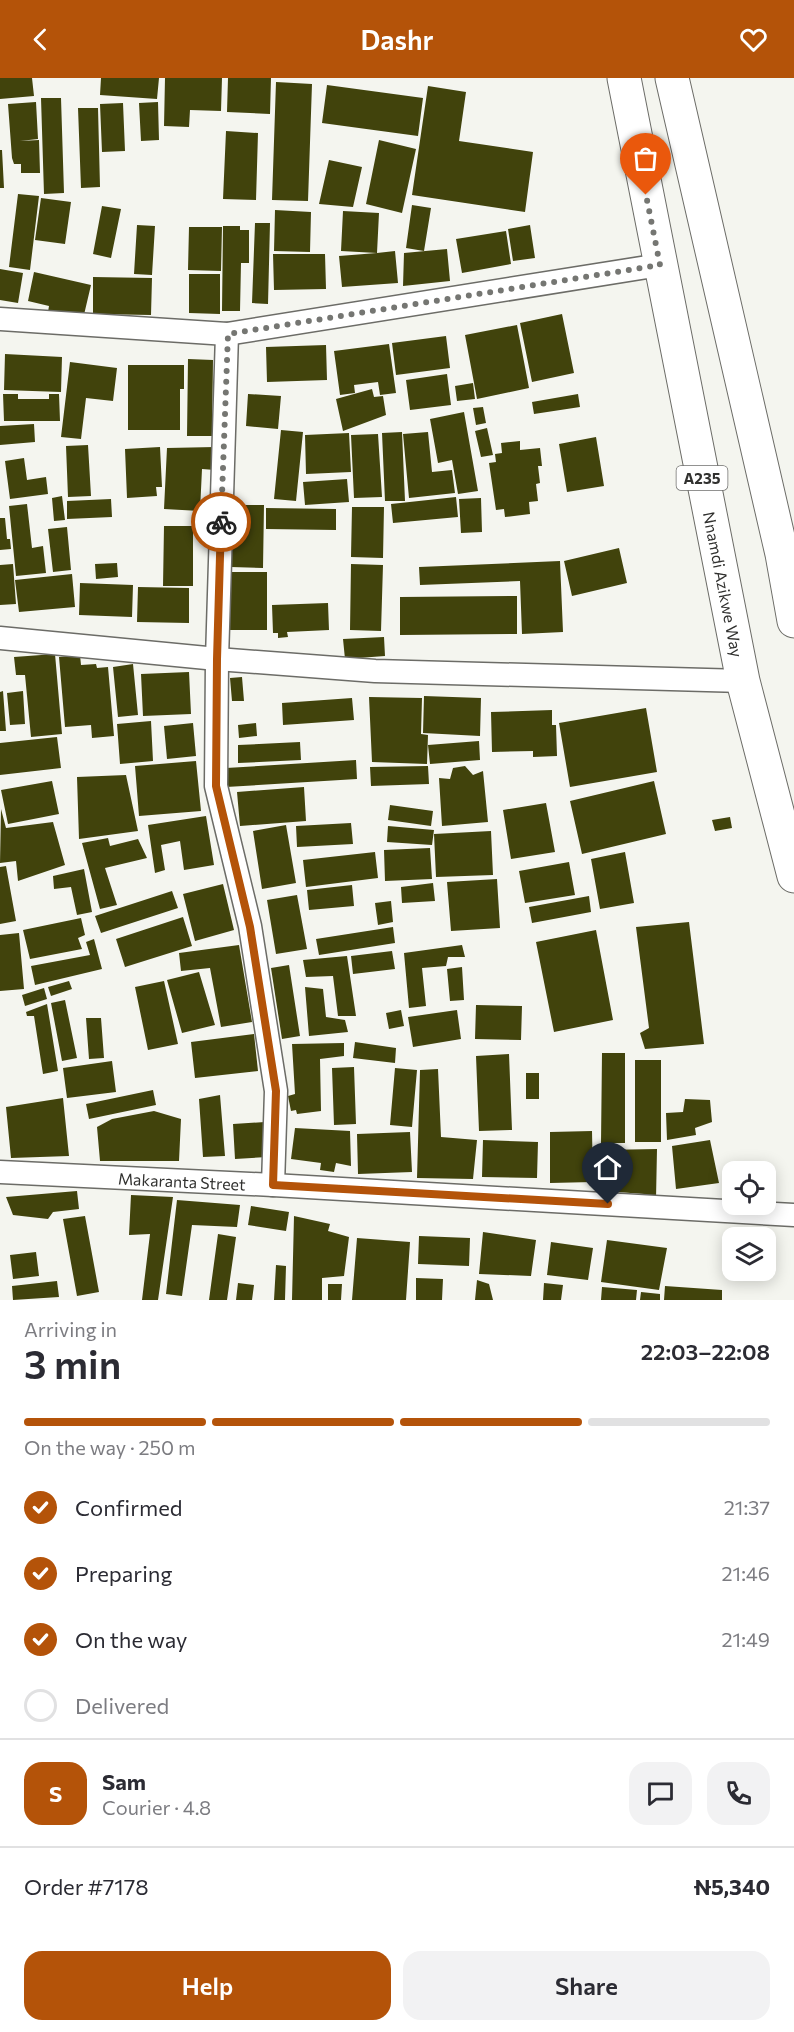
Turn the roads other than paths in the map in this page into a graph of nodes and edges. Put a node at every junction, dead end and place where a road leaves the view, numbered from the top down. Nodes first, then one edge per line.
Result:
1 (624, 78) edge
2 (672, 78) edge
3 (660, 265) junction
4 (0, 319) edge
5 (228, 334) junction
6 (788, 551) edge
7 (794, 621) edge
8 (0, 638) edge
9 (217, 659) junction
10 (743, 681) junction
11 (794, 876) edge
12 (0, 1172) edge
13 (273, 1185) junction
14 (794, 1215) edge

1 - 3 highway, Nnamdi Azikwe Way / A235
2 - 6 highway
3 - 5 street
3 - 10 highway, Nnamdi Azikwe Way / A235
4 - 5 street
5 - 9 street
6 - 7 highway
8 - 9 street
9 - 10 street
9 - 13 street
10 - 11 highway, Nnamdi Azikwe Way / A235
12 - 13 street, Makaranta Street
13 - 14 street, Makaranta Street

